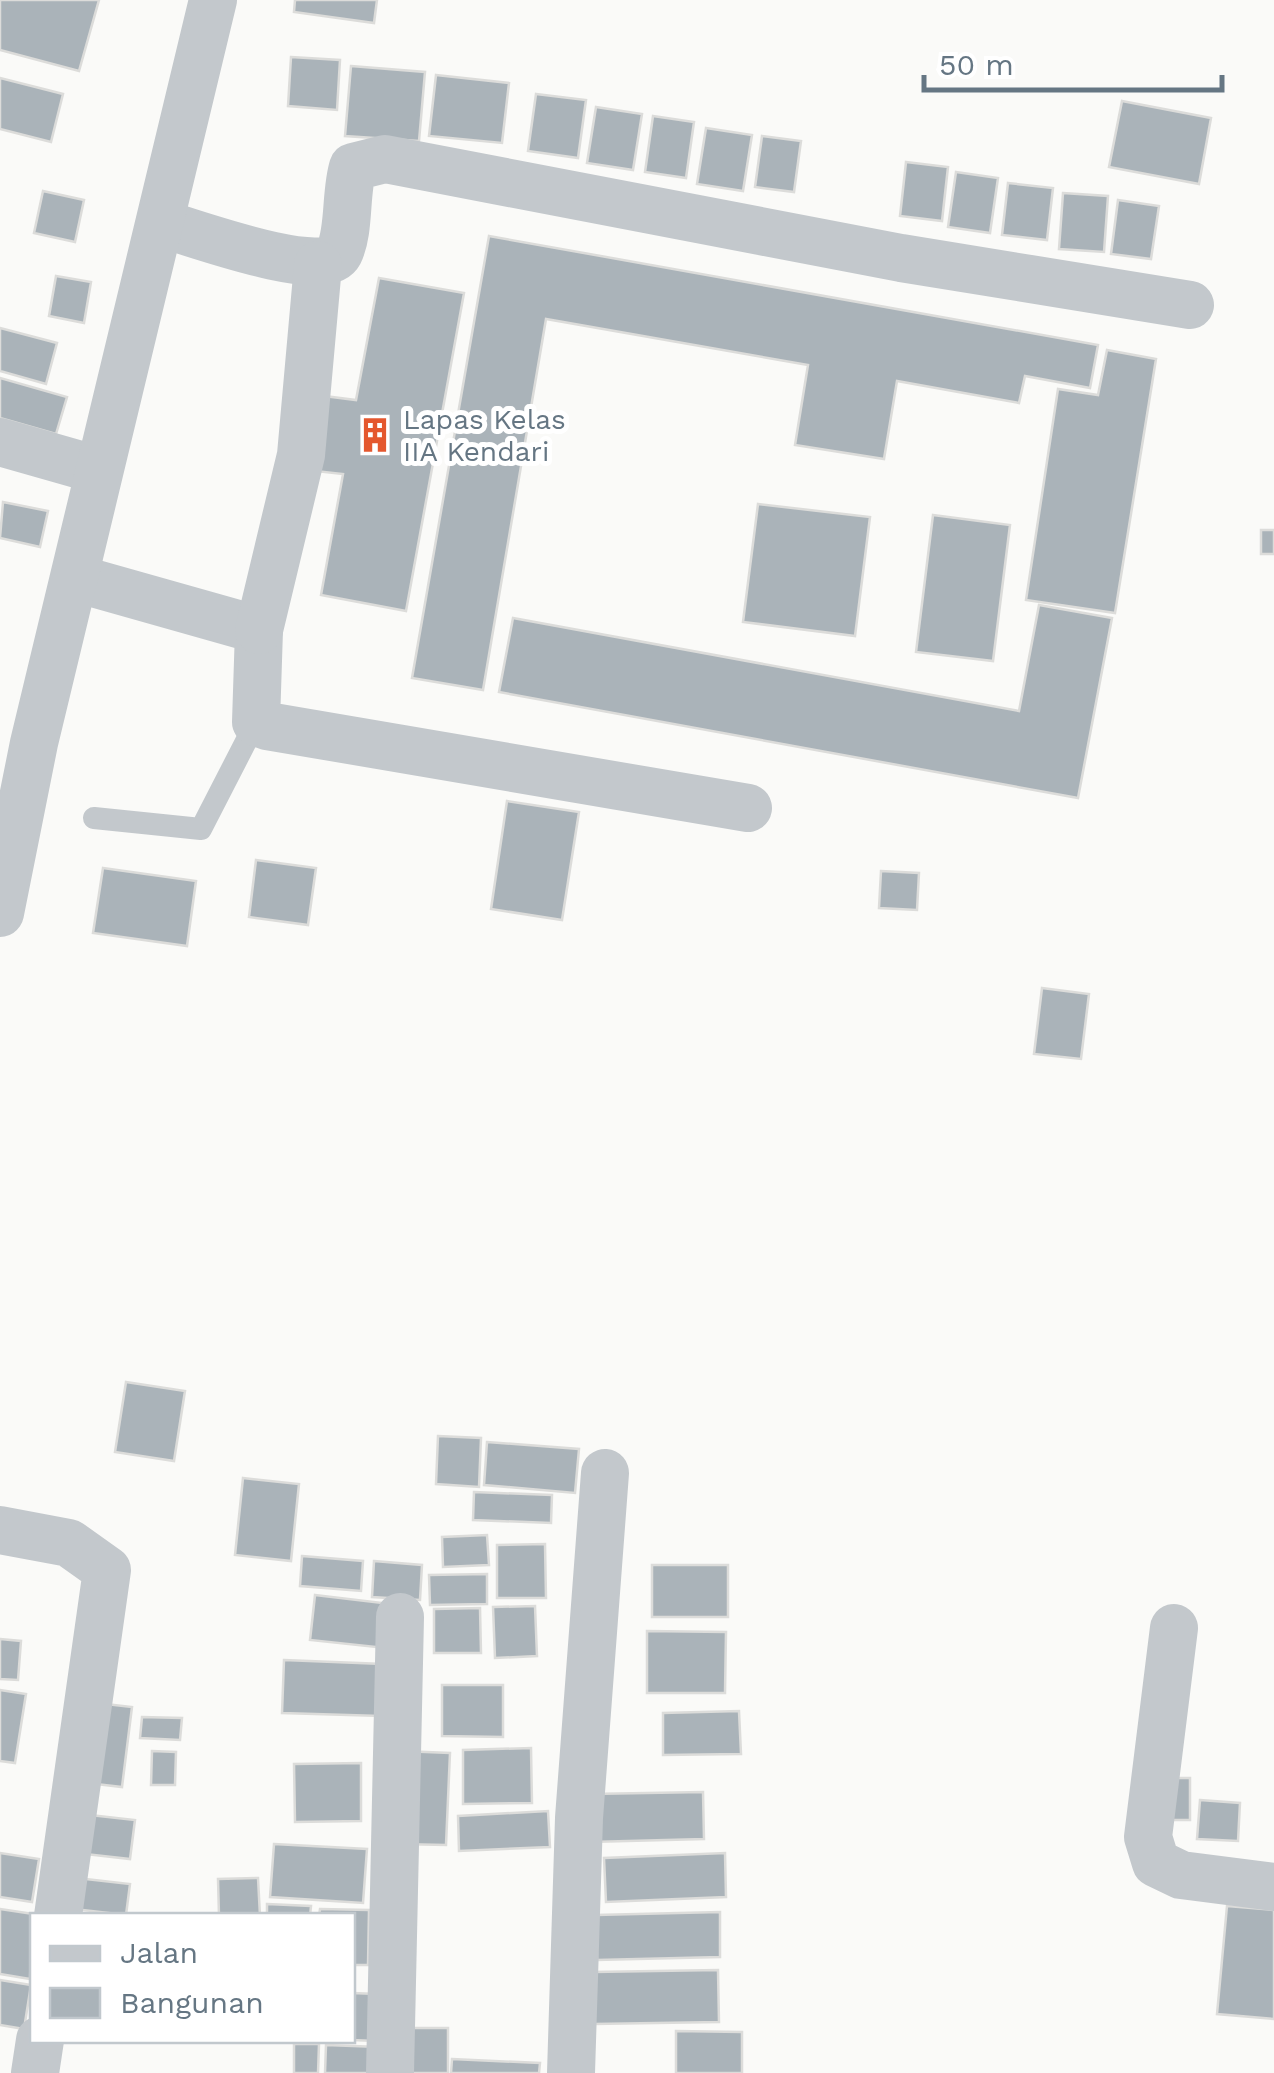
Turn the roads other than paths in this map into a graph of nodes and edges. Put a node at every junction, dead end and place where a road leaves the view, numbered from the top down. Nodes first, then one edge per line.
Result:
1 (213, 0) edge
2 (160, 223) junction
3 (318, 265) junction
4 (1190, 305) dead end
5 (0, 442) edge
6 (98, 470) junction
7 (75, 578) junction
8 (259, 630) junction
9 (256, 722) junction
10 (17, 740) edge
11 (748, 808) dead end
12 (94, 818) dead end
13 (0, 914) edge
14 (606, 1474) dead end
15 (0, 1530) edge
16 (400, 1617) dead end
17 (1174, 1628) dead end
18 (1274, 1887) edge
19 (58, 1913) edge
20 (40, 2043) edge
21 (36, 2073) edge
22 (390, 2073) edge
23 (571, 2073) edge

1 - 2 street
2 - 3 street
2 - 6 street
3 - 4 street
3 - 8 street
5 - 6 street
6 - 7 street
7 - 8 street
7 - 10 street
8 - 9 street
9 - 11 street
9 - 12 lane
10 - 13 street
14 - 23 street
15 - 19 street
16 - 22 street
17 - 18 street
20 - 21 street

